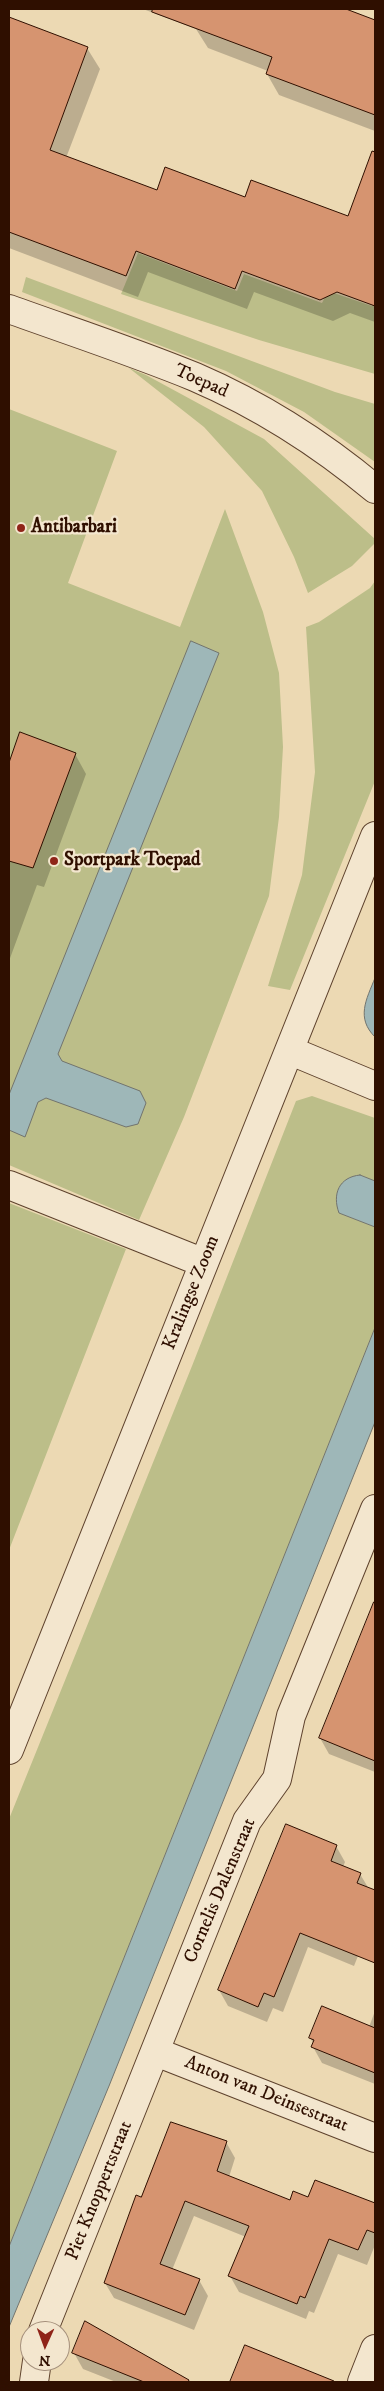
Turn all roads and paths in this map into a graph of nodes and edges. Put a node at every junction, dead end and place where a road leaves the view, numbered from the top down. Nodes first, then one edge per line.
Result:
1 (9, 309) edge
2 (375, 489) edge
3 (375, 836) edge
4 (291, 1051) junction
5 (375, 1086) edge
6 (9, 1185) edge
7 (204, 1263) junction
8 (375, 1509) edge
9 (9, 1750) edge
10 (156, 2052) junction
11 (375, 2138) edge
12 (47, 2321) edge
13 (375, 2349) edge
14 (362, 2382) edge

1 - 2 street, Toepad
3 - 4 street, Kralingse Zoom
4 - 5 street
4 - 7 street, Kralingse Zoom
6 - 7 street
7 - 9 street, Kralingse Zoom
8 - 10 street, Cornelis Dalenstraat
10 - 11 street, Anton van Deinsestraat
10 - 12 street, Piet Knoppertstraat
13 - 14 street

